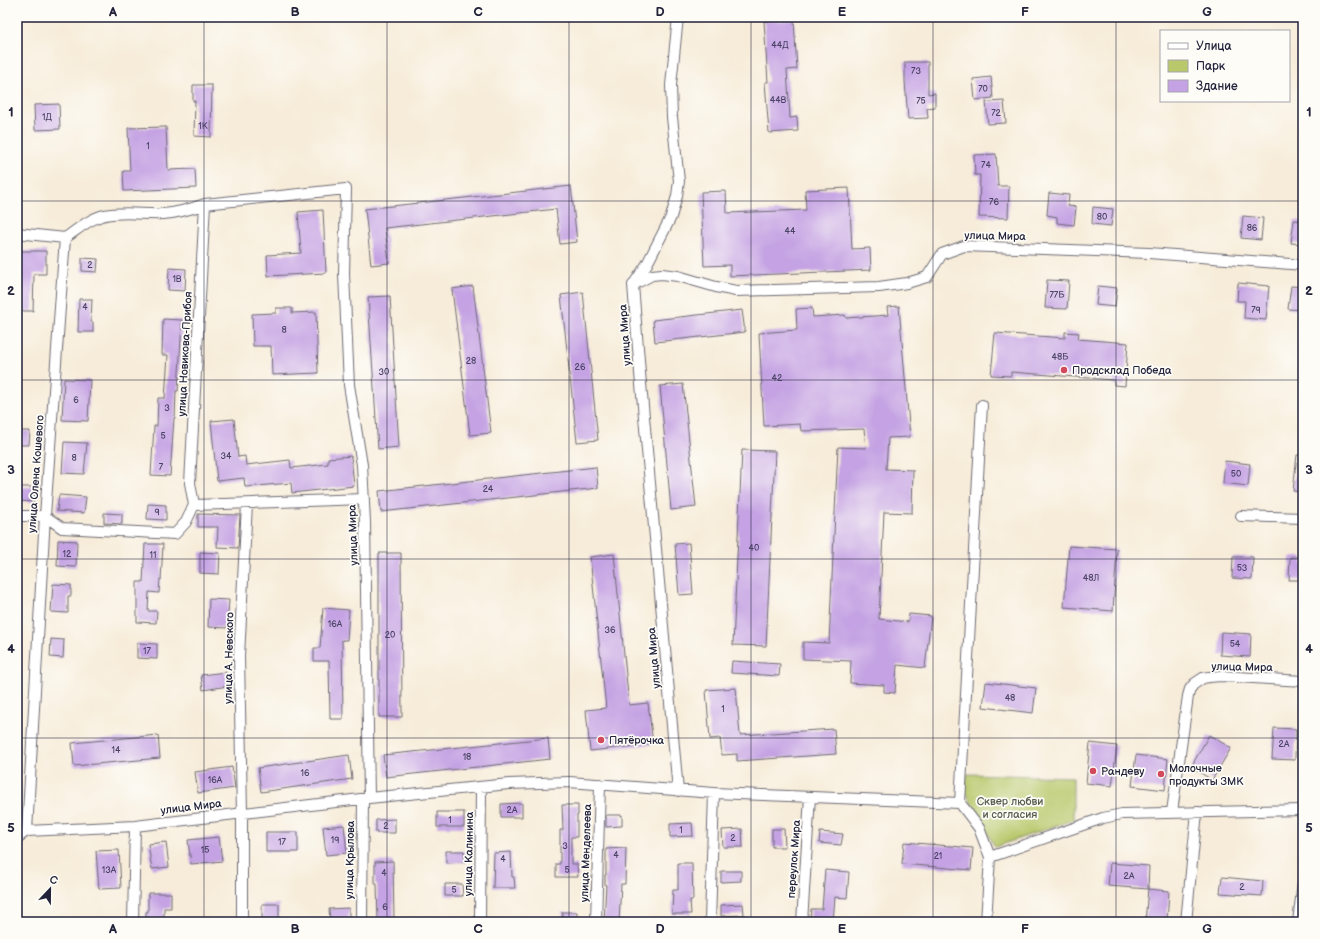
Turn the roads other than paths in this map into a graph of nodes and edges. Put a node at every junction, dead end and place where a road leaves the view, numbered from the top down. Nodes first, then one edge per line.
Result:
1 (678, 17) edge
2 (205, 204) junction
3 (17, 233) edge
4 (65, 238) junction
5 (1303, 265) edge
6 (633, 285) junction
7 (982, 405) dead end
8 (364, 499) junction
9 (247, 504) junction
10 (194, 505) junction
11 (17, 516) edge
12 (46, 516) junction
13 (1241, 516) dead end
14 (1303, 518) edge
15 (1303, 681) edge
16 (600, 784) junction
17 (481, 787) junction
18 (678, 791) junction
19 (714, 793) junction
20 (810, 797) junction
21 (366, 798) junction
22 (960, 803) junction
23 (1303, 810) edge
24 (1172, 812) junction
25 (1197, 812) junction
26 (242, 813) junction
27 (135, 826) junction
28 (27, 831) junction
29 (17, 838) edge
30 (990, 857) junction
31 (1303, 882) edge
32 (133, 922) edge
33 (242, 922) edge
34 (362, 922) edge
35 (480, 922) edge
36 (596, 922) edge
37 (710, 922) edge
38 (802, 922) edge
39 (986, 922) edge
40 (1186, 922) edge
41 (1298, 922) edge

1 - 6 street
2 - 4 street
2 - 8 street, улица Мира
2 - 10 street, улица Новикова-Прибоя
3 - 4 street
4 - 12 street, улица Олена Кошевого
5 - 6 street, улица Мира
6 - 18 street, улица Мира
7 - 22 street
8 - 9 street
8 - 21 street, улица Мира
9 - 10 street
9 - 26 street, улица А. Невского
10 - 12 street
11 - 12 street
12 - 28 street, улица Олена Кошевого
13 - 14 street
15 - 24 street, улица Мира
16 - 17 street, улица Мира
16 - 18 street, улица Мира
16 - 36 street, улица Менделеева
17 - 21 street, улица Мира
17 - 35 street, улица Калинина
18 - 19 street, улица Мира
19 - 20 street, улица Мира
19 - 37 street
20 - 22 street, улица Мира
20 - 38 street, переулок Мира
21 - 26 street, улица Мира
21 - 34 street, улица Крылова
22 - 30 street
23 - 25 street
24 - 25 street
24 - 30 street
25 - 40 street
26 - 27 street, улица Мира
26 - 33 street
27 - 28 street, улица Мира
27 - 32 street
28 - 29 street
30 - 39 street
31 - 41 street

